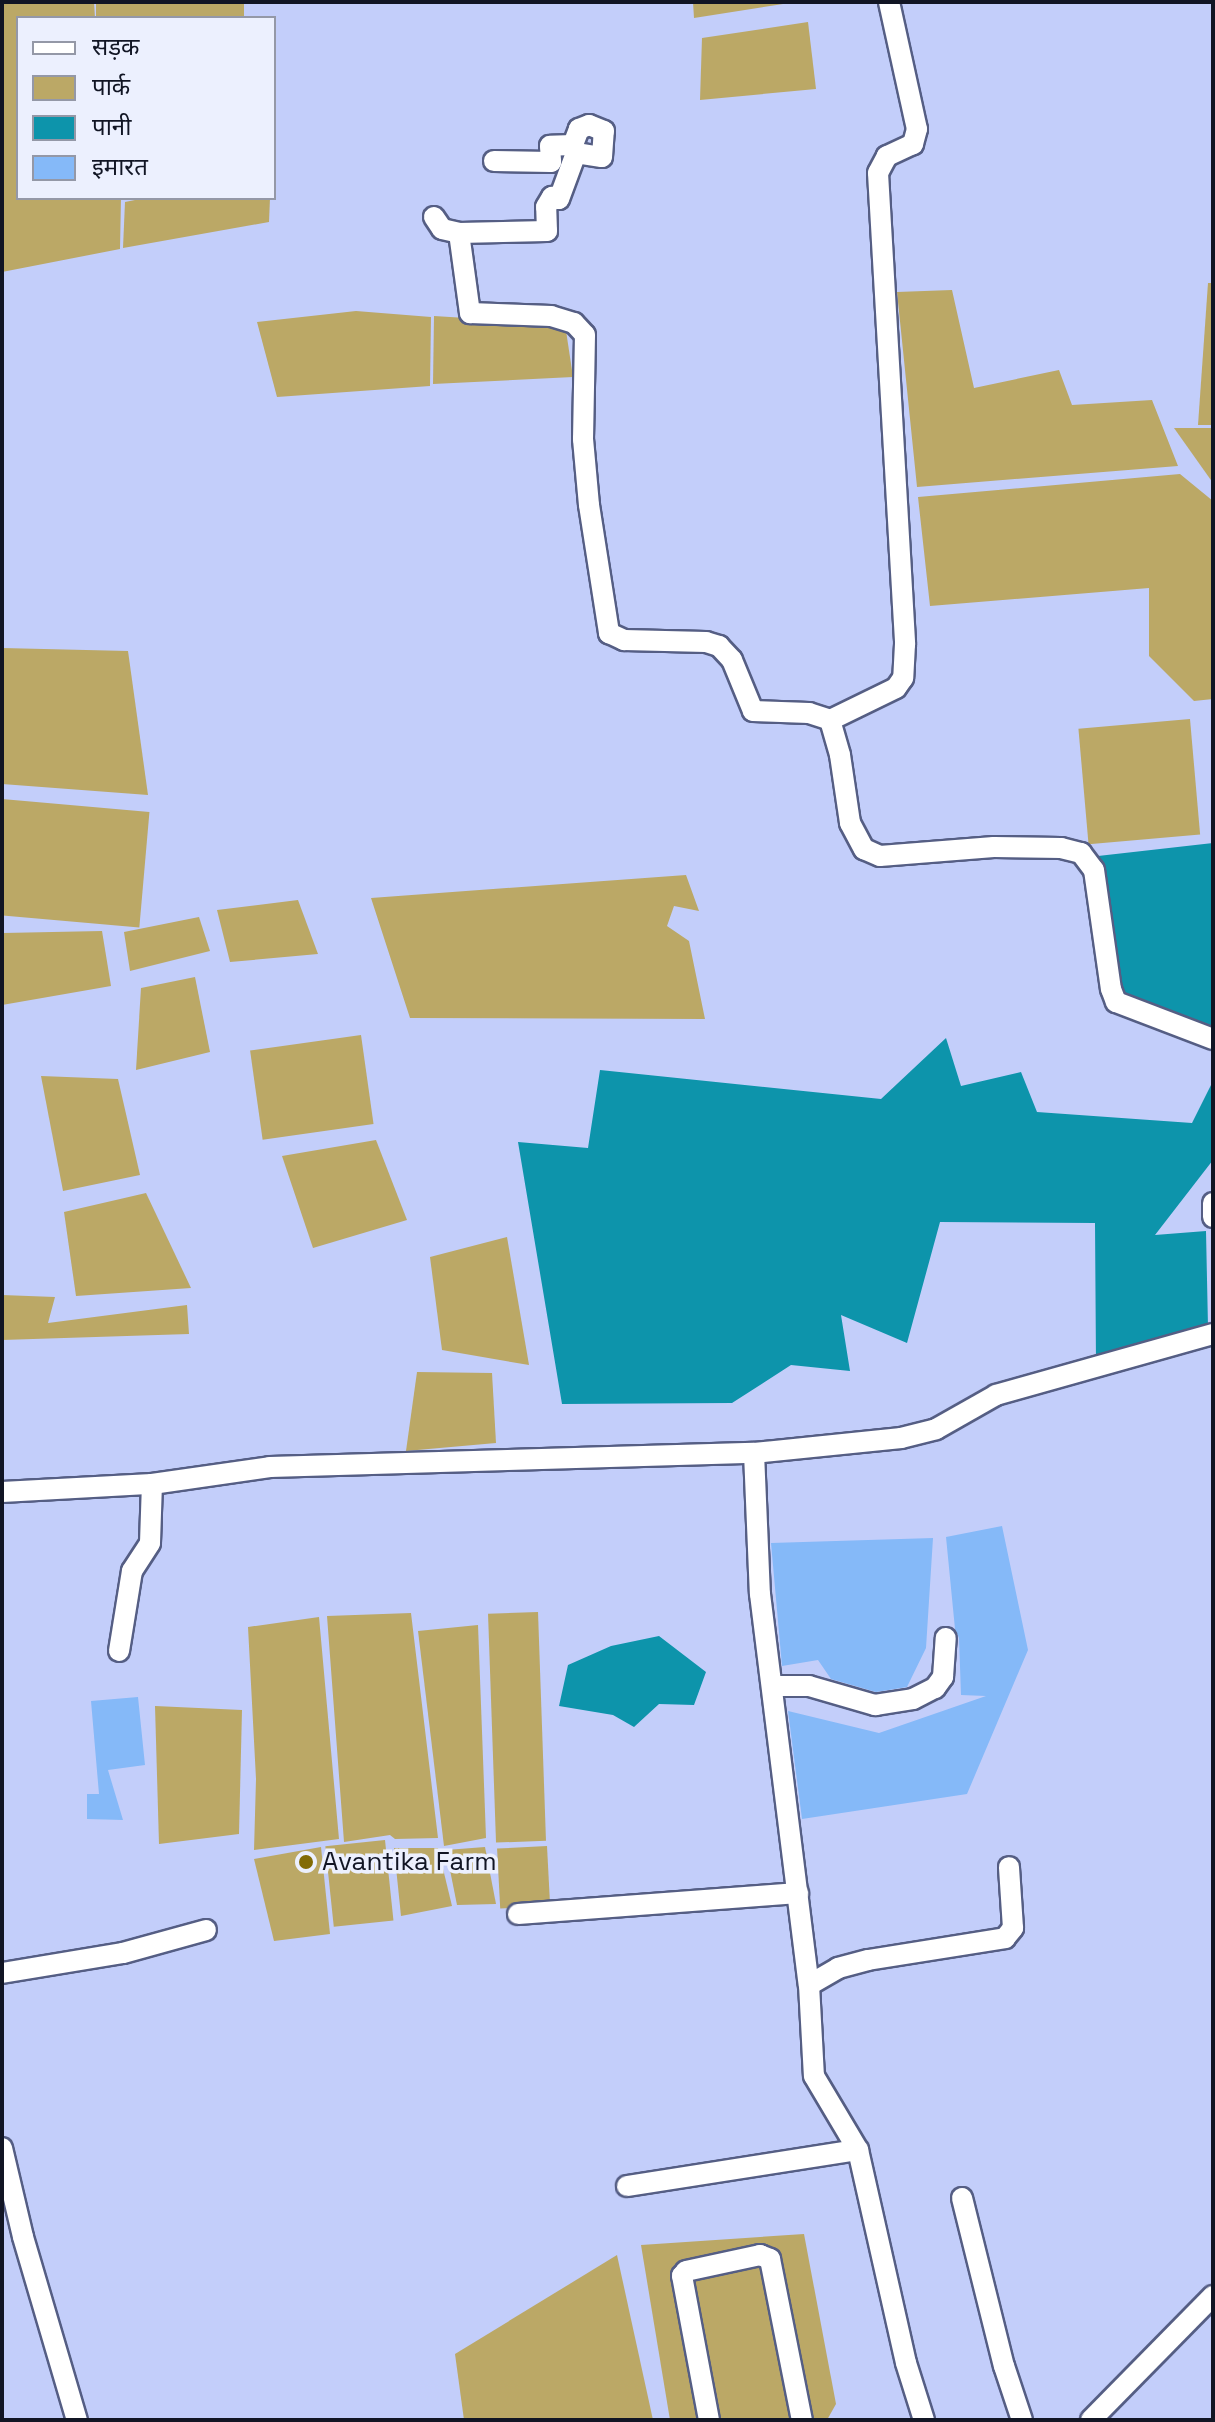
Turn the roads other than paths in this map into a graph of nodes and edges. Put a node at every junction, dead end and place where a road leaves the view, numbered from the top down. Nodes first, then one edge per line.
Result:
1 (889, 2) edge
2 (494, 161) dead end
3 (434, 217) dead end
4 (459, 233) junction
5 (830, 720) junction
6 (1213, 1039) edge
7 (1213, 1203) edge
8 (1213, 1217) edge
9 (1213, 1334) edge
10 (754, 1453) junction
11 (152, 1484) junction
12 (2, 1492) edge
13 (946, 1638) dead end
14 (119, 1651) dead end
15 (774, 1686) junction
16 (1009, 1867) dead end
17 (798, 1893) junction
18 (518, 1914) dead end
19 (206, 1930) dead end
20 (2, 1973) edge
21 (809, 1985) junction
22 (2, 2148) edge
23 (858, 2150) junction
24 (627, 2186) dead end
25 (962, 2198) dead end
26 (1213, 2296) edge
27 (77, 2420) edge
28 (709, 2420) edge
29 (802, 2420) edge
30 (924, 2420) edge
31 (1022, 2420) edge
32 (1091, 2420) edge

1 - 5 street
2 - 4 street
3 - 4 street
4 - 5 street
5 - 6 street
7 - 8 street
9 - 10 street
10 - 11 street
10 - 15 street
11 - 12 street
11 - 14 street
13 - 15 street
15 - 17 street
16 - 21 street
17 - 18 street
17 - 21 street
19 - 20 street
21 - 23 street
22 - 27 street
23 - 24 street
23 - 30 street
25 - 31 street
26 - 32 street
28 - 29 street

